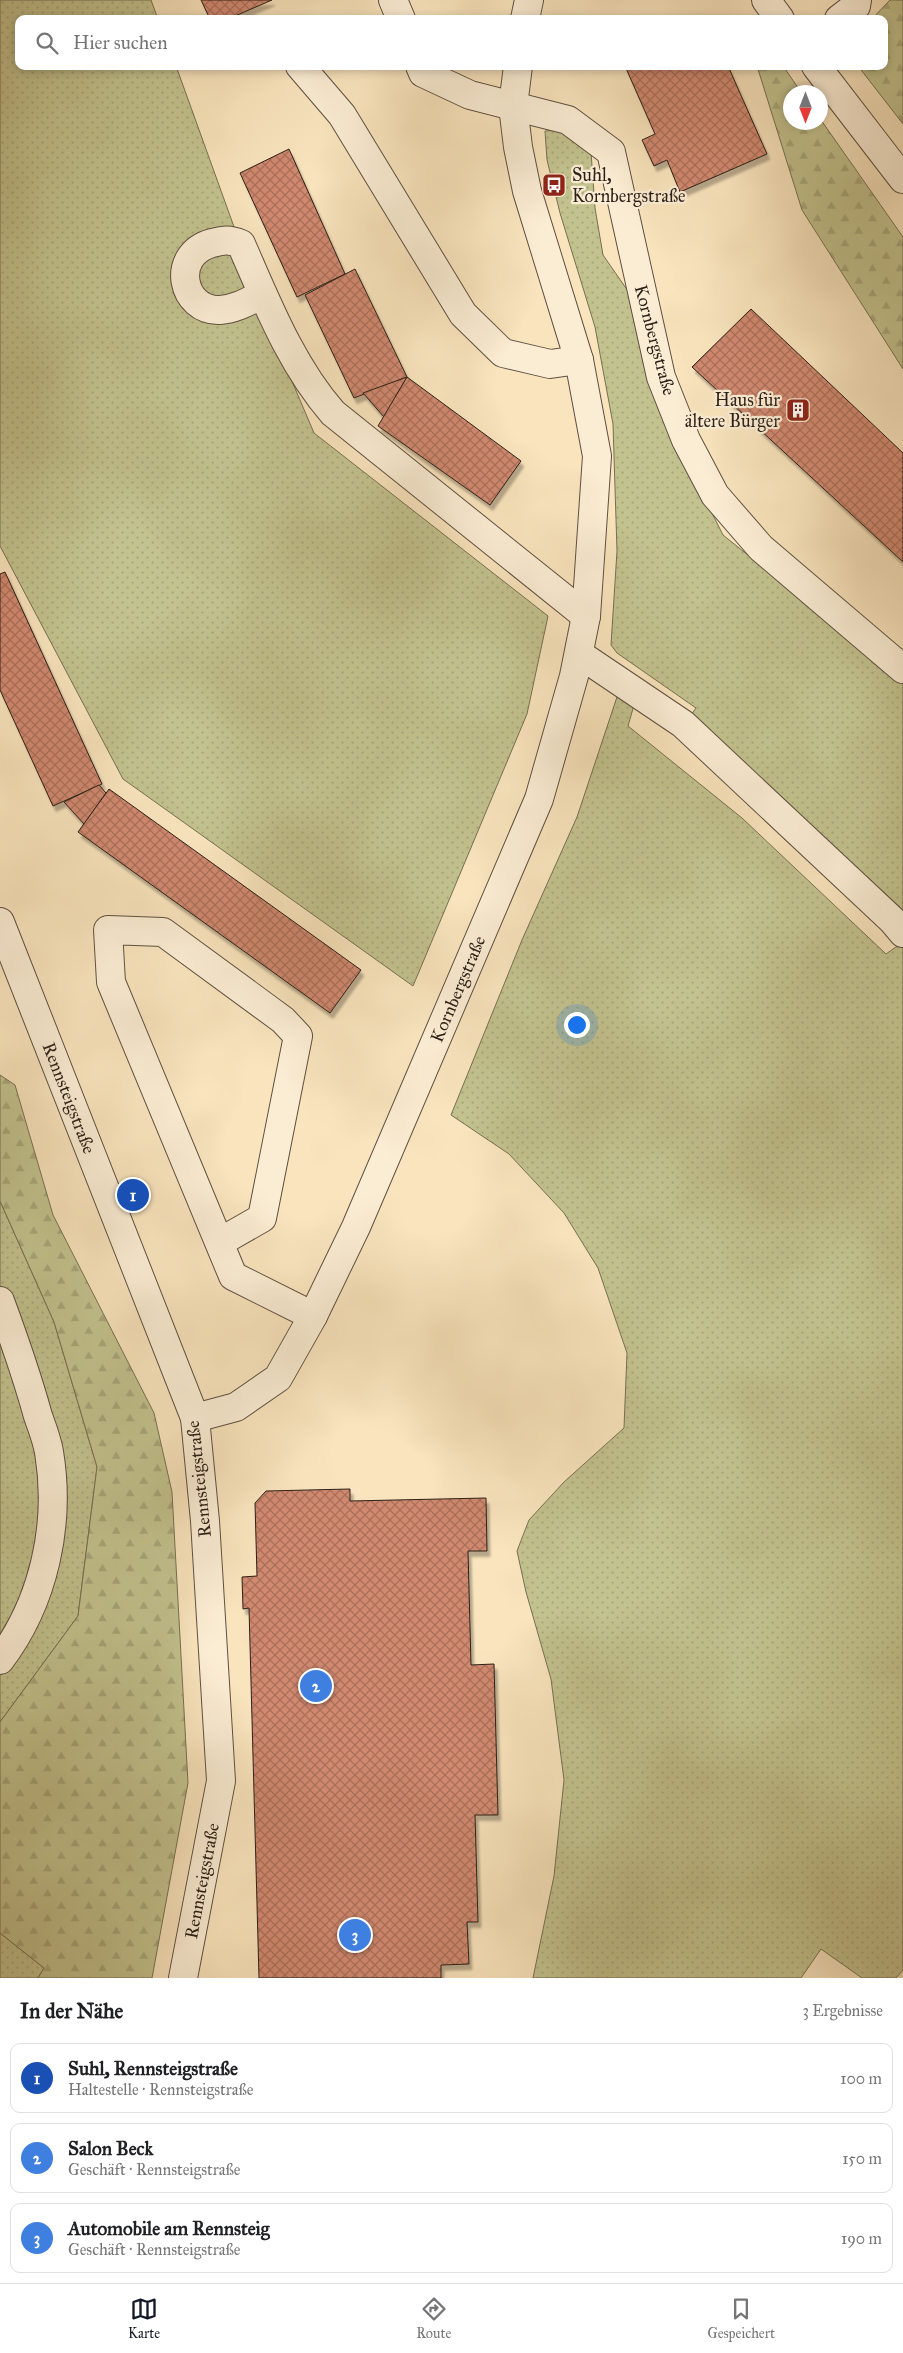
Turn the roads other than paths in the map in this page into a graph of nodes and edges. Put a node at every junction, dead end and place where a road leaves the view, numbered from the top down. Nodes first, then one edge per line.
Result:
1 (393, 0) edge
2 (529, 0) edge
3 (766, 0) edge
4 (857, 0) edge
5 (399, 15) edge
6 (526, 15) edge
7 (777, 15) edge
8 (844, 15) edge
9 (303, 70) edge
10 (422, 70) edge
11 (518, 70) edge
12 (819, 70) edge
13 (513, 106) junction
14 (903, 179) edge
15 (263, 294) dead end
16 (579, 360) junction
17 (586, 616) junction
18 (579, 654) junction
19 (903, 670) edge
20 (0, 922) edge
21 (903, 933) edge
22 (220, 1242) junction
23 (0, 1301) edge
24 (313, 1316) junction
25 (195, 1418) junction
26 (0, 1660) edge
27 (183, 1978) edge

1 - 5 street
2 - 6 street
3 - 7 street
4 - 8 street
9 - 16 street
10 - 13 street
11 - 13 street, Kornbergstraße
12 - 14 street
13 - 16 street, Kornbergstraße
13 - 19 street, Kornbergstraße
15 - 17 street
16 - 17 street, Kornbergstraße
17 - 18 street, Kornbergstraße
18 - 21 street
18 - 24 street, Kornbergstraße
20 - 25 street, Rennsteigstraße
22 - 22 street
22 - 24 street
23 - 26 street
24 - 25 street, Kornbergstraße
25 - 27 street, Rennsteigstraße

